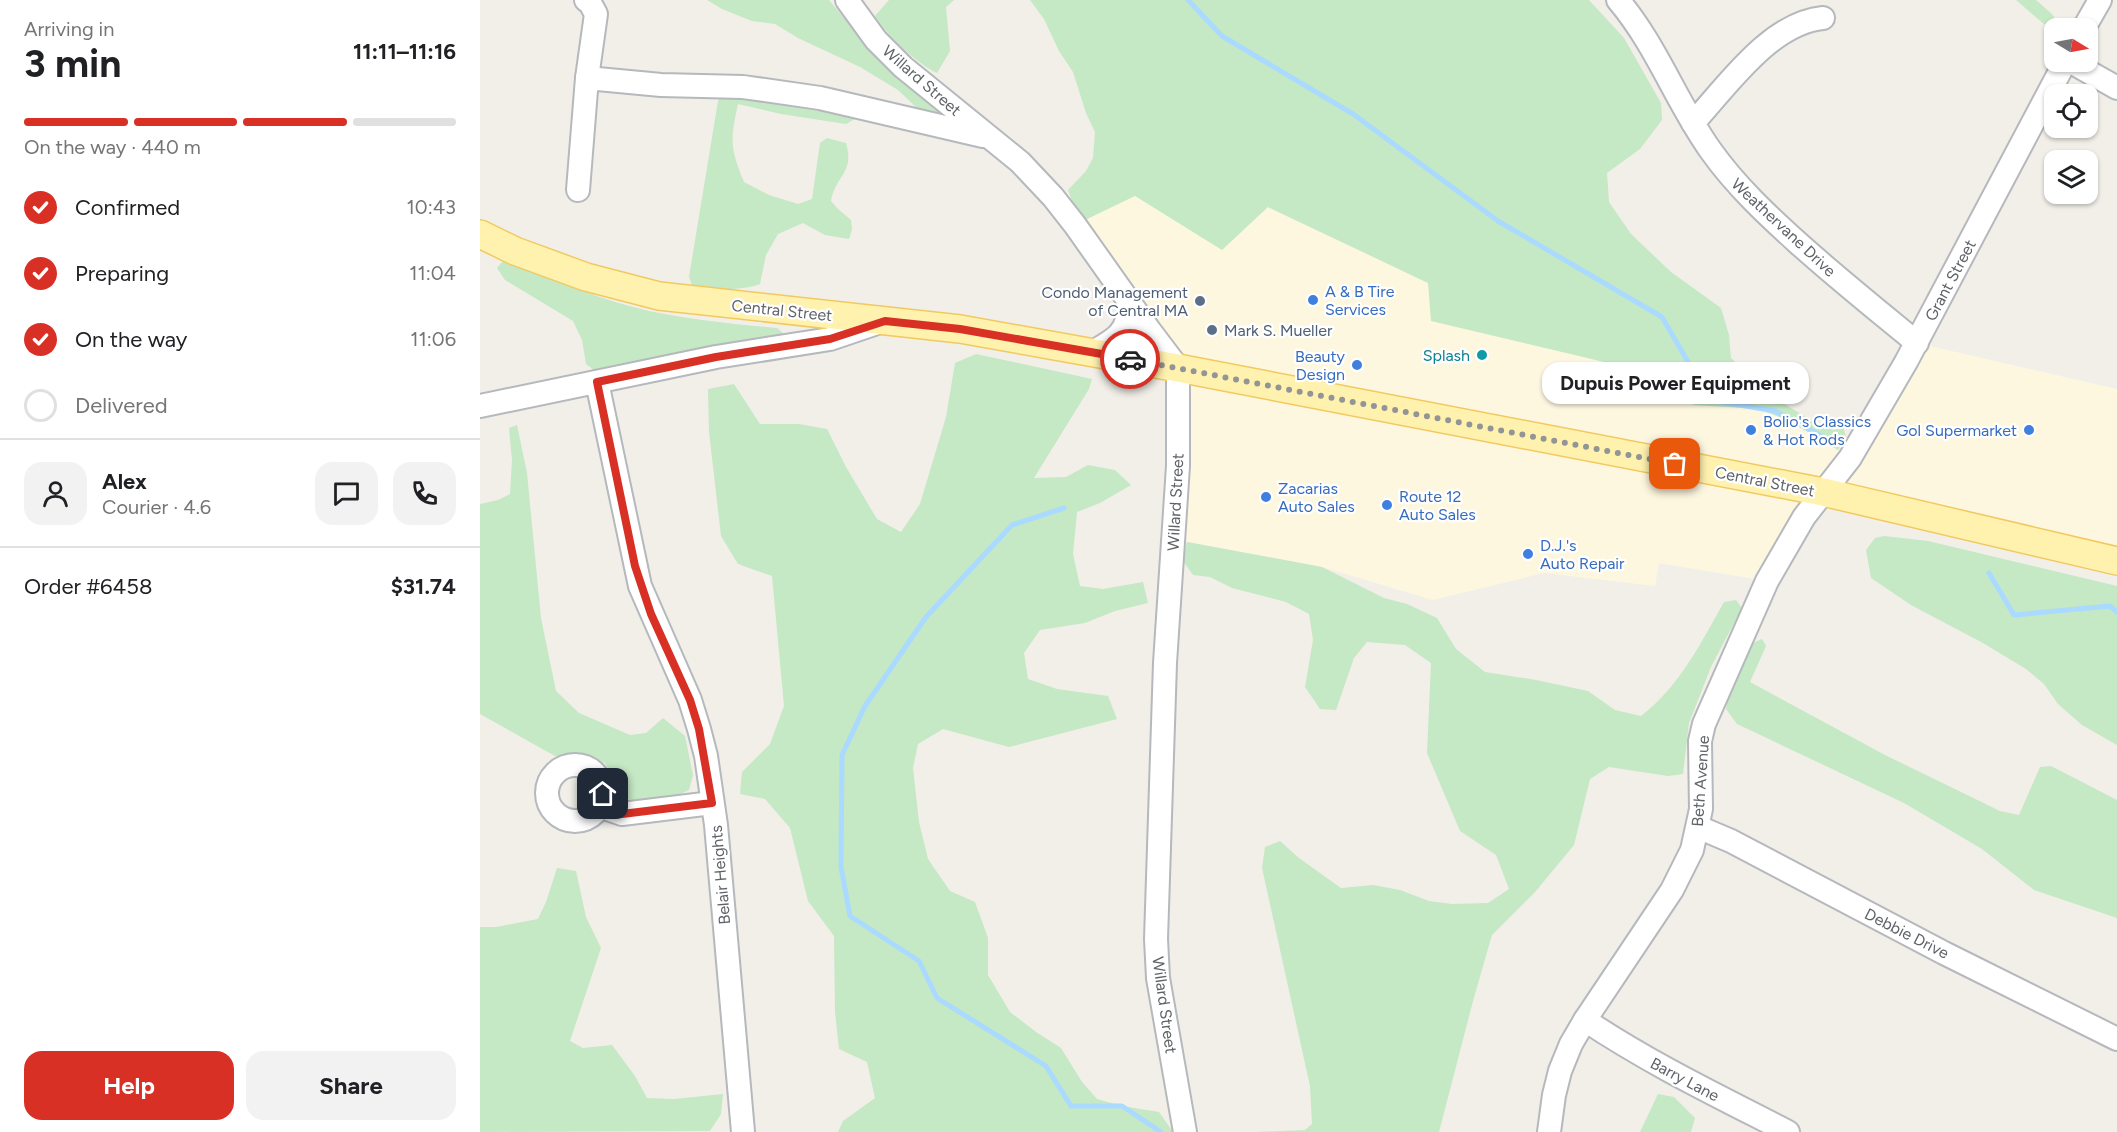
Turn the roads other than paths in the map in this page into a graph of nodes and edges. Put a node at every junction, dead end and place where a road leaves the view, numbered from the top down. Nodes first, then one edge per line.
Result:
1 (586, 0) edge
2 (848, 0) edge
3 (1617, 0) edge
4 (2100, 0) edge
5 (1823, 18) dead end
6 (2090, 18) edge
7 (2060, 72) edge
8 (2089, 72) edge
9 (587, 78) junction
10 (2117, 87) edge
11 (1694, 123) junction
12 (991, 137) junction
13 (578, 189) dead end
14 (480, 234) edge
15 (1129, 303) junction
16 (885, 321) junction
17 (1917, 343) junction
18 (1093, 352) junction
19 (1178, 368) junction
20 (597, 382) junction
21 (480, 406) edge
22 (1823, 492) junction
23 (2117, 561) edge
24 (712, 803) junction
25 (599, 806) dead end
26 (1698, 827) junction
27 (1585, 1020) junction
28 (2117, 1039) edge
29 (743, 1132) edge
30 (1185, 1132) edge
31 (1549, 1132) edge
32 (1788, 1132) edge

1 - 9 street
2 - 12 street, Willard Street
3 - 11 street, Weathervane Drive
4 - 6 street
5 - 11 street
7 - 17 street, Grant Street
8 - 10 street
9 - 12 street
9 - 13 street
11 - 17 street, Weathervane Drive
12 - 15 street, Willard Street
14 - 16 main road, Central Street
15 - 18 street
15 - 19 street, Willard Street
16 - 18 main road, Central Street
16 - 20 street
17 - 22 street, Grant Street
18 - 19 main road, Central Street
19 - 22 main road, Central Street
19 - 30 street, Willard Street
20 - 21 street
20 - 24 street, Belair Heights
22 - 23 main road, Central Street
22 - 26 street, Beth Avenue
24 - 25 street
24 - 29 street, Belair Heights
26 - 27 street, Beth Avenue
26 - 28 street, Debbie Drive
27 - 31 street, Beth Avenue
27 - 32 street, Barry Lane

